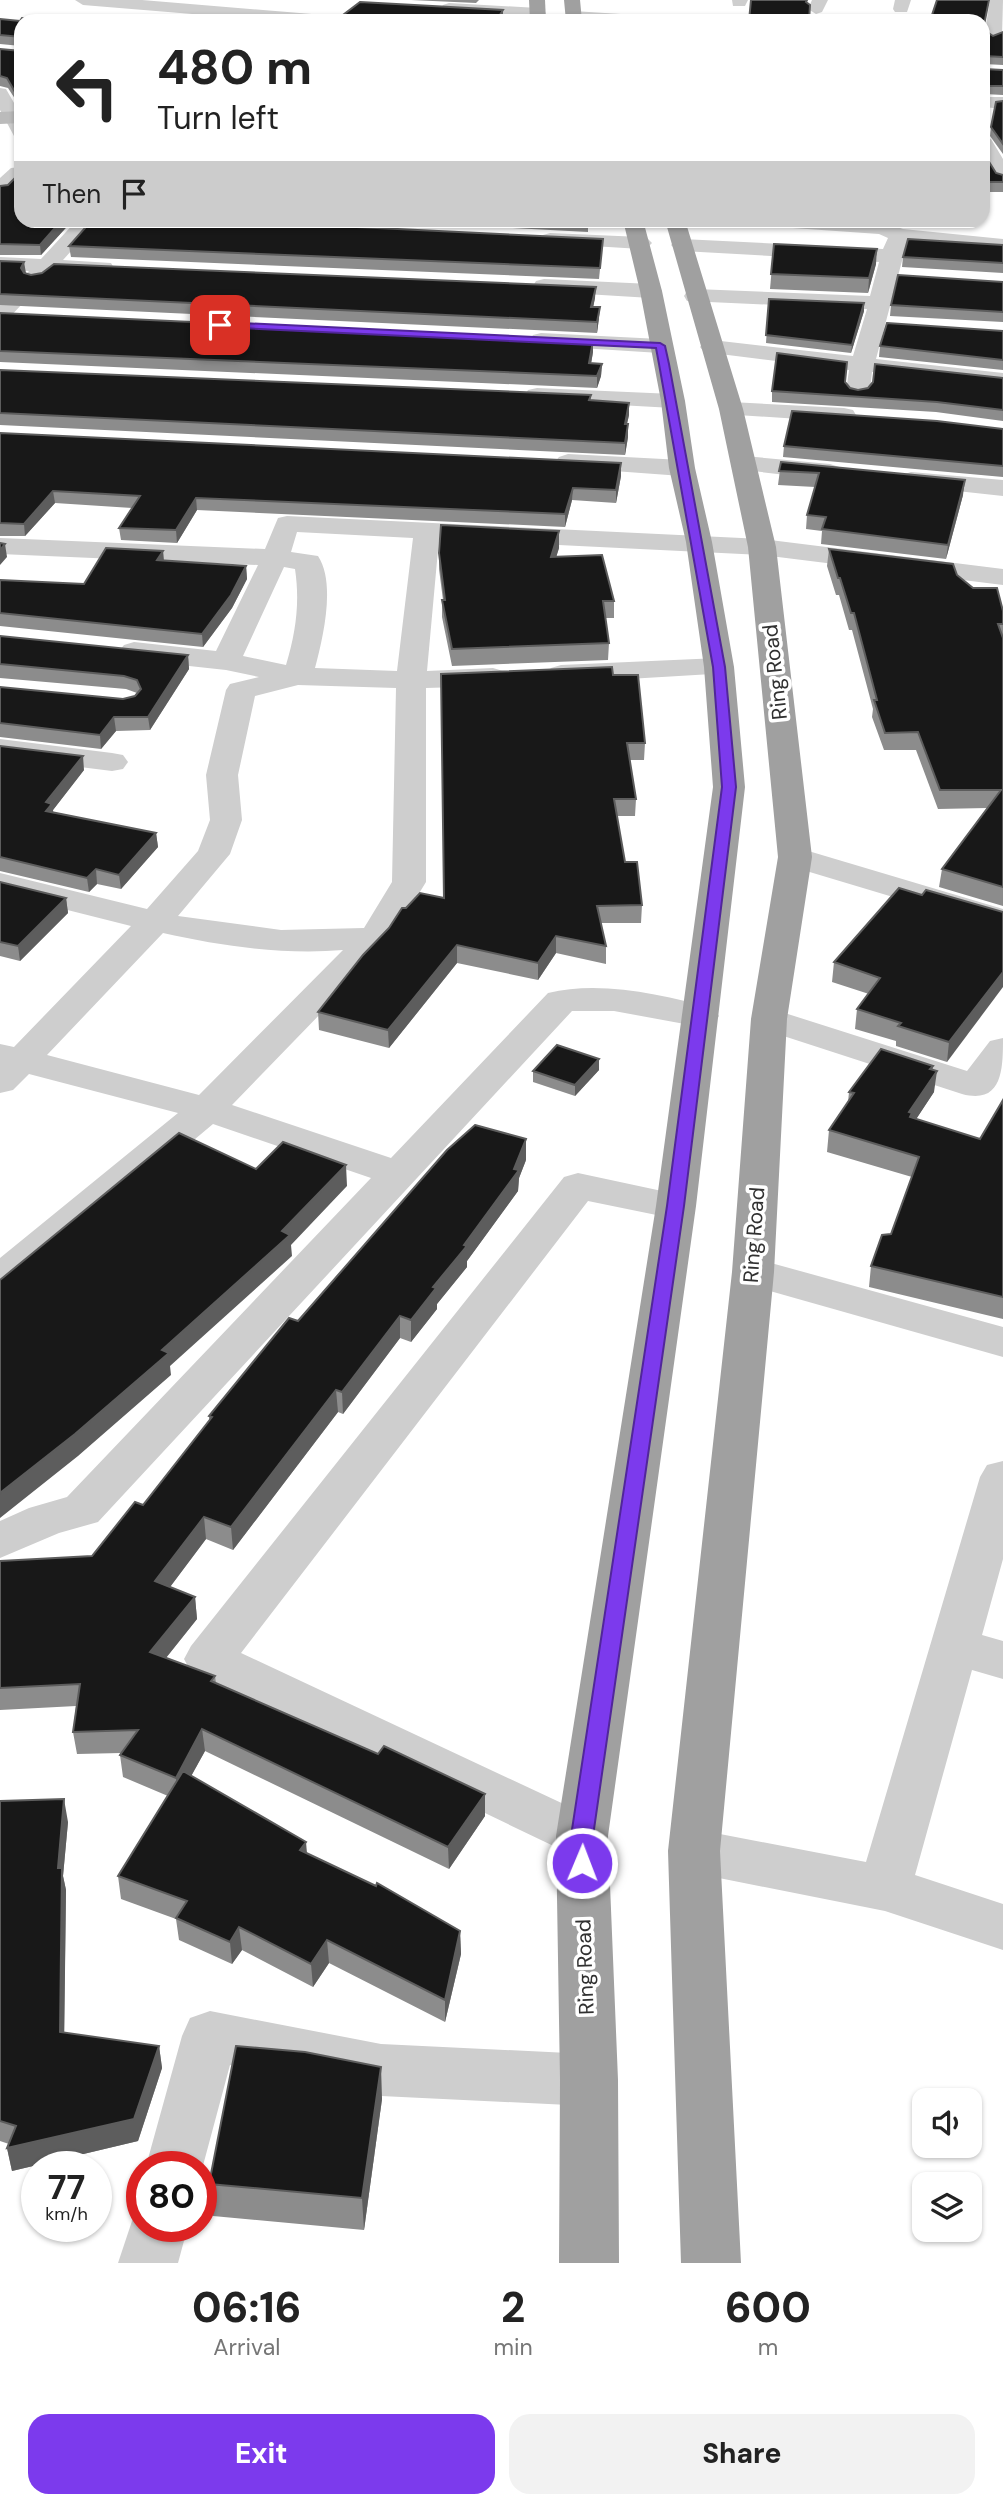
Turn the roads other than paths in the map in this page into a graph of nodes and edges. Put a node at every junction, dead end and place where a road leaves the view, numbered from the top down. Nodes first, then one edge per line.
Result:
1 (83, 0) edge
2 (999, 0) edge
3 (211, 4) edge
4 (434, 7) edge
5 (538, 11) edge
6 (573, 12) edge
7 (303, 14) edge
8 (591, 14) edge
9 (993, 37) edge
10 (4, 85) edge
11 (13, 123) edge
12 (991, 147) edge
13 (13, 173) edge
14 (1003, 176) edge
15 (0, 189) edge
16 (82, 228) edge
17 (807, 228) edge
18 (637, 232) edge
19 (678, 233) edge
20 (531, 238) edge
21 (888, 243) edge
22 (1003, 245) edge
23 (0, 263) edge
24 (47, 266) junction
25 (130, 270) edge
26 (914, 277) edge
27 (528, 286) edge
28 (651, 291) junction
29 (695, 296) junction
30 (877, 314) junction
31 (0, 315) edge
32 (27, 316) edge
33 (900, 326) edge
34 (522, 339) edge
35 (660, 346) junction
36 (712, 347) junction
37 (860, 365) junction
38 (1003, 380) edge
39 (508, 394) edge
40 (673, 401) junction
41 (731, 409) junction
42 (543, 461) edge
43 (744, 464) junction
44 (682, 468) junction
45 (1003, 488) edge
46 (427, 529) junction
47 (698, 542) junction
48 (0, 546) edge
49 (762, 547) junction
50 (275, 558) junction
51 (1003, 577) edge
52 (106, 648) edge
53 (226, 661) junction
54 (719, 667) junction
55 (298, 676) junction
56 (411, 680) junction
57 (0, 748) edge
58 (113, 762) dead end
59 (795, 857) junction
60 (0, 883) edge
61 (1003, 920) edge
62 (156, 921) junction
63 (376, 937) junction
64 (701, 1016) junction
65 (769, 1019) junction
66 (1003, 1049) edge
67 (8, 1066) edge
68 (207, 1109) junction
69 (398, 1174) junction
70 (676, 1206) junction
71 (752, 1272) junction
72 (0, 1280) edge
73 (1003, 1342) edge
74 (1003, 1477) edge
75 (0, 1541) edge
76 (954, 1646) junction
77 (1003, 1660) edge
78 (582, 1836) junction
79 (694, 1851) junction
80 (885, 1888) junction
81 (1003, 1927) edge
82 (589, 2080) junction
83 (178, 2151) edge
84 (154, 2242) edge
85 (148, 2263) edge
86 (589, 2263) edge
87 (711, 2263) edge

1 - 3 street
2 - 9 street
3 - 7 street
4 - 5 street
6 - 8 street
10 - 11 street
12 - 14 street
13 - 15 street
16 - 24 street
17 - 21 street
18 - 20 street
18 - 28 highway, Ring Road
19 - 21 street
19 - 29 highway, Ring Road
21 - 22 street
21 - 26 street
21 - 30 street
23 - 24 street
24 - 25 street
24 - 31 street
27 - 28 street
28 - 35 highway, Ring Road
29 - 30 street
29 - 36 highway, Ring Road
30 - 33 street
30 - 37 street
31 - 32 street
34 - 35 street
35 - 40 highway, Ring Road
36 - 37 street
36 - 41 highway, Ring Road
37 - 38 street
37 - 41 street
39 - 40 street
40 - 44 highway, Ring Road
41 - 43 highway, Ring Road
42 - 44 street
43 - 45 street
43 - 49 highway, Ring Road
44 - 47 highway, Ring Road
46 - 47 street
46 - 50 street
46 - 56 street
47 - 49 street
47 - 54 highway, Ring Road
48 - 50 street
49 - 51 street
49 - 59 highway, Ring Road
50 - 53 street
50 - 55 street
52 - 53 street
53 - 55 street
54 - 56 street
54 - 64 highway, Ring Road
55 - 56 street
55 - 62 street
56 - 63 street
57 - 58 street
59 - 61 street
59 - 65 highway, Ring Road
60 - 62 street
62 - 63 street
62 - 67 street
63 - 68 street
64 - 69 street
64 - 70 highway, Ring Road
65 - 66 street
65 - 71 highway, Ring Road
67 - 68 street
68 - 69 street
68 - 72 street
69 - 75 street
70 - 78 highway, Ring Road
70 - 78 street
71 - 73 street
71 - 79 highway, Ring Road
74 - 76 street
76 - 77 street
76 - 80 street
78 - 82 highway, Ring Road
79 - 80 street
79 - 87 highway, Ring Road
80 - 81 street
82 - 83 street
82 - 86 highway, Ring Road
84 - 85 street

